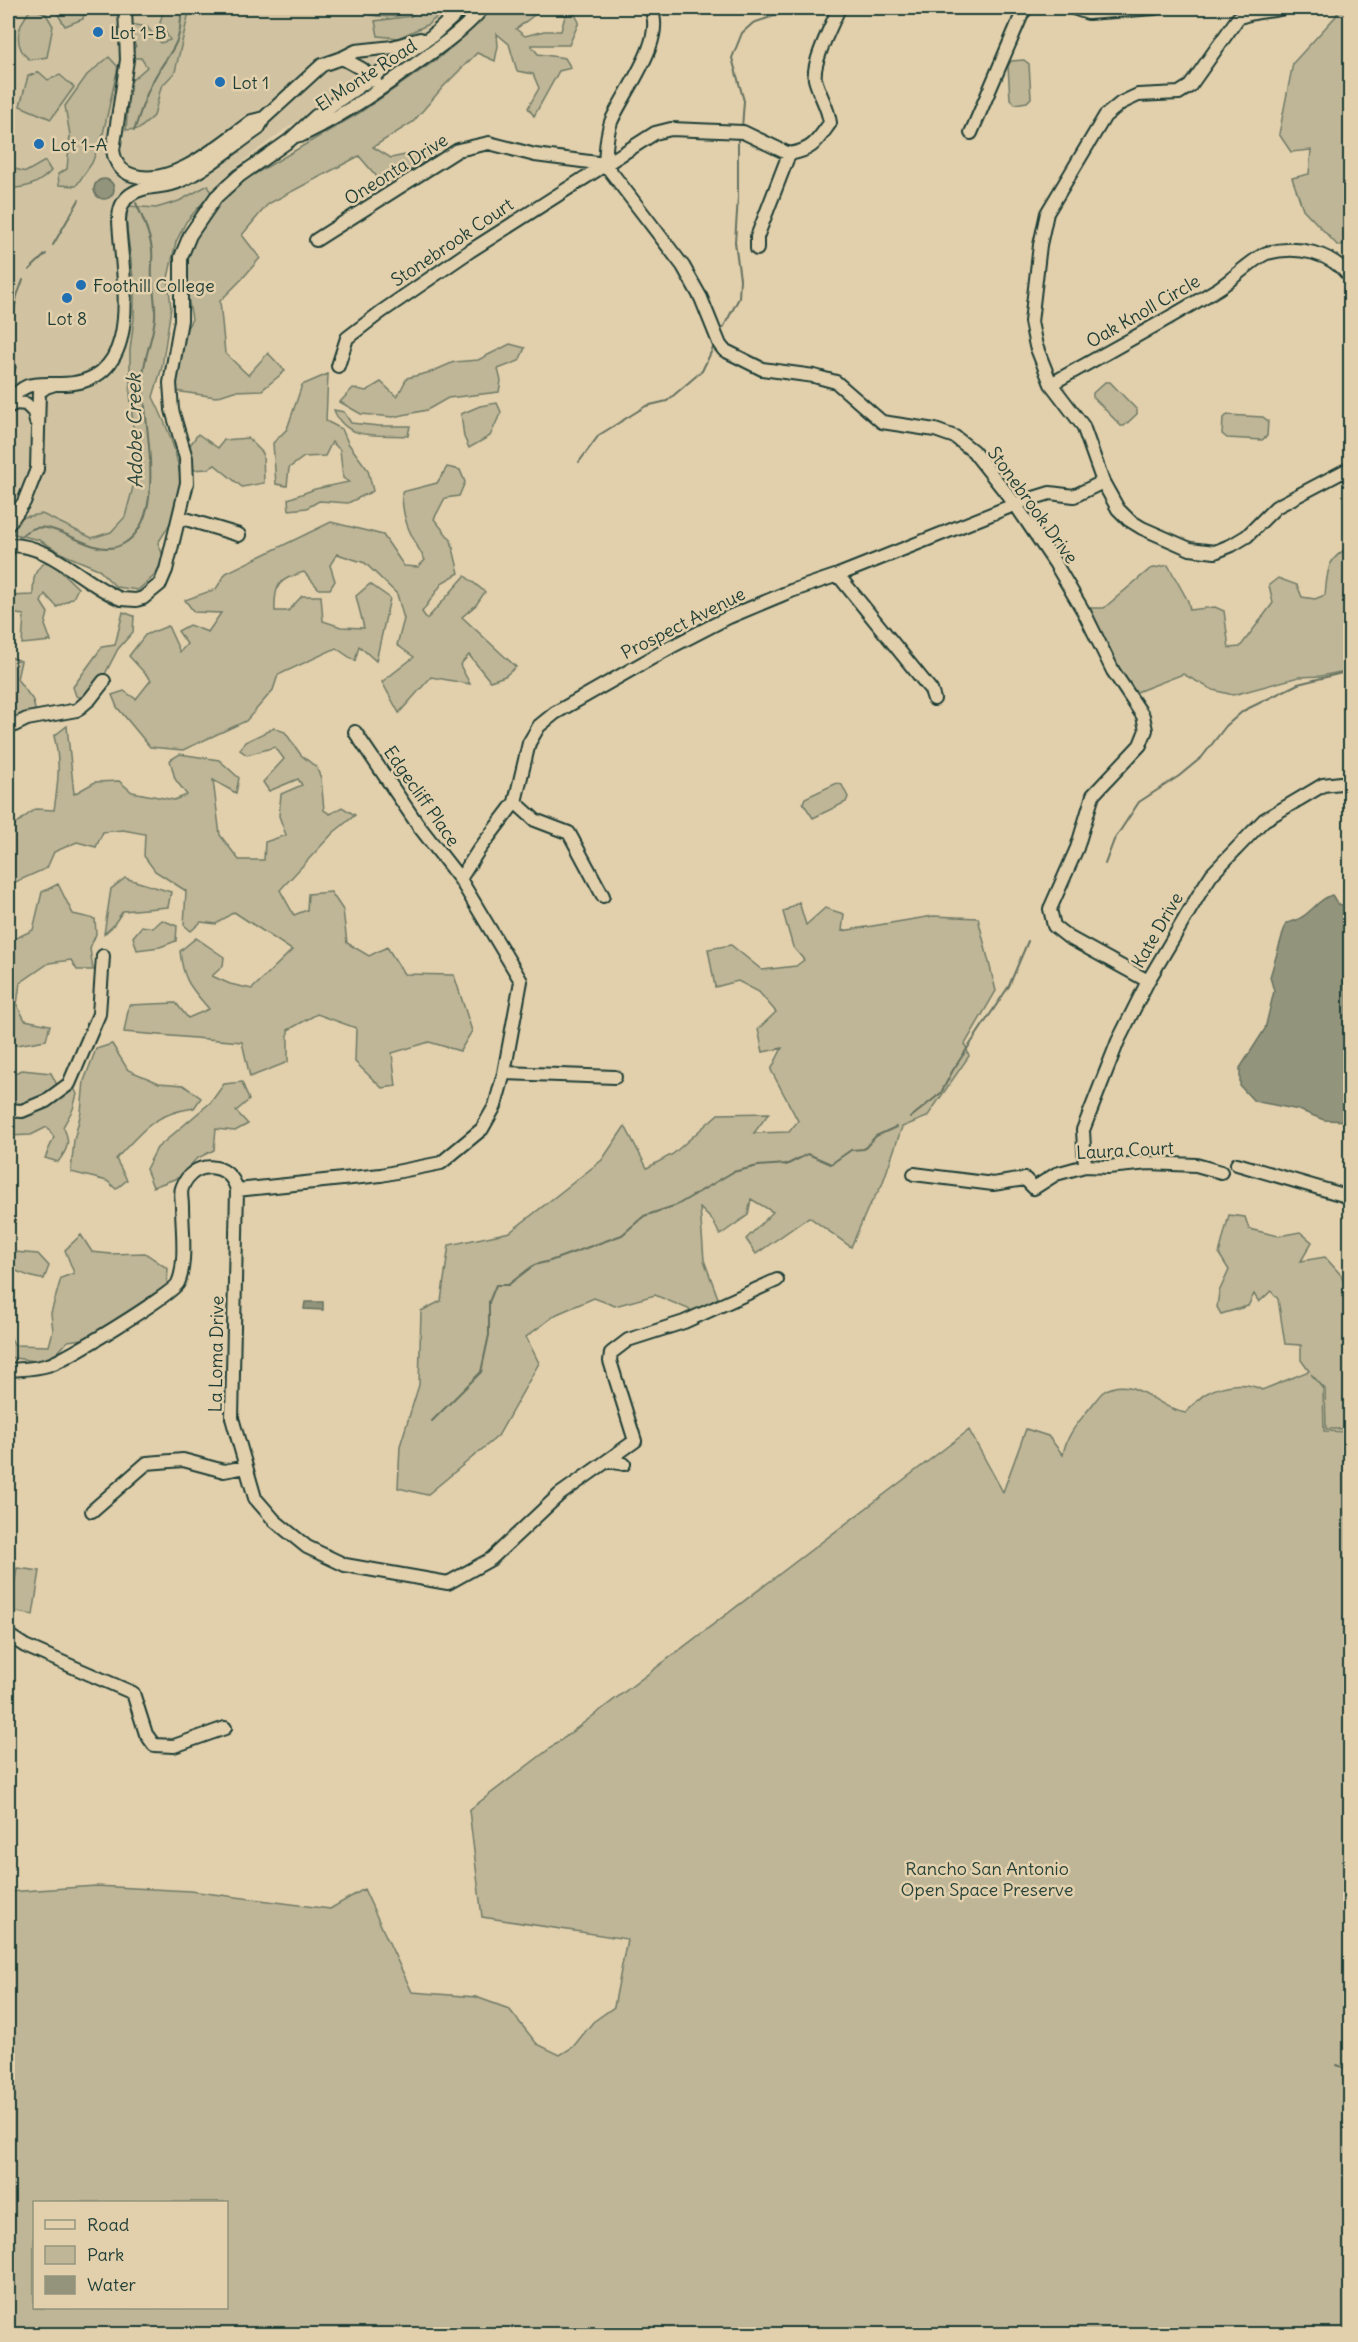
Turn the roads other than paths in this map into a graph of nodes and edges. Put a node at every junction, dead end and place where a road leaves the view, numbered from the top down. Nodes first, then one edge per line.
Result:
1 (125, 8) edge
2 (463, 8) edge
3 (483, 8) edge
4 (650, 8) edge
5 (839, 8) edge
6 (1027, 8) edge
7 (1073, 8) edge
8 (1155, 8) edge
9 (1280, 8) edge
10 (451, 19) junction
11 (342, 58) junction
12 (372, 77) junction
13 (381, 89) junction
14 (264, 118) junction
15 (971, 133) dead end
16 (290, 140) junction
17 (789, 154) junction
18 (605, 164) junction
19 (316, 240) dead end
20 (757, 249) dead end
21 (1350, 277) edge
22 (338, 366) dead end
23 (56, 384) junction
24 (1051, 384) junction
25 (8, 406) edge
26 (37, 425) junction
27 (1350, 468) edge
28 (1103, 482) junction
29 (1015, 504) junction
30 (179, 517) junction
31 (8, 525) edge
32 (8, 533) edge
33 (238, 536) dead end
34 (8, 545) edge
35 (27, 547) junction
36 (838, 575) junction
37 (104, 681) dead end
38 (934, 699) dead end
39 (8, 728) edge
40 (355, 732) dead end
41 (1350, 782) edge
42 (515, 802) junction
43 (460, 879) junction
44 (603, 896) dead end
45 (103, 956) dead end
46 (1148, 981) junction
47 (504, 1073) junction
48 (615, 1077) dead end
49 (8, 1110) edge
50 (1237, 1164) dead end
51 (1085, 1166) junction
52 (1221, 1172) dead end
53 (914, 1174) dead end
54 (237, 1190) junction
55 (1350, 1197) edge
56 (777, 1280) dead end
57 (8, 1370) edge
58 (609, 1461) junction
59 (624, 1464) dead end
60 (246, 1467) junction
61 (92, 1511) dead end
62 (8, 1635) edge
63 (225, 1728) dead end

1 - 14 street
2 - 10 street, El Monte Road
3 - 13 street, El Monte Road
4 - 18 street
5 - 17 street
6 - 15 street
7 - 8 street
9 - 24 street
10 - 11 street
10 - 12 street, El Monte Road
11 - 12 street
11 - 14 street
12 - 13 street
12 - 16 street, El Monte Road
13 - 16 street, El Monte Road
14 - 23 street
16 - 30 street, El Monte Road
17 - 18 street, Stonebrook Court
17 - 20 street
18 - 19 street, Oneonta Drive
18 - 22 street, Stonebrook Court
18 - 29 street, Stonebrook Drive
21 - 24 street, Oak Knoll Circle
23 - 25 street
23 - 26 street
24 - 28 street
25 - 26 street
26 - 31 street
27 - 28 street
28 - 29 street
29 - 36 street, Prospect Avenue
29 - 46 street, Stonebrook Drive
30 - 33 street
30 - 35 street, El Monte Road
32 - 35 street
34 - 35 street, El Monte Road
36 - 38 street
36 - 42 street, Prospect Avenue
37 - 39 street
40 - 43 street, Edgecliff Place
41 - 46 street, Kate Drive
42 - 43 street, Prospect Avenue
42 - 44 street
43 - 47 street
45 - 49 street
46 - 51 street, Kate Drive
47 - 48 street
47 - 54 street
50 - 55 street
51 - 52 street, Laura Court
51 - 53 street, Laura Court
54 - 57 street
54 - 60 street, La Loma Drive
56 - 58 street, La Loma Drive
58 - 59 street
58 - 60 street, La Loma Drive
60 - 61 street
62 - 63 street

